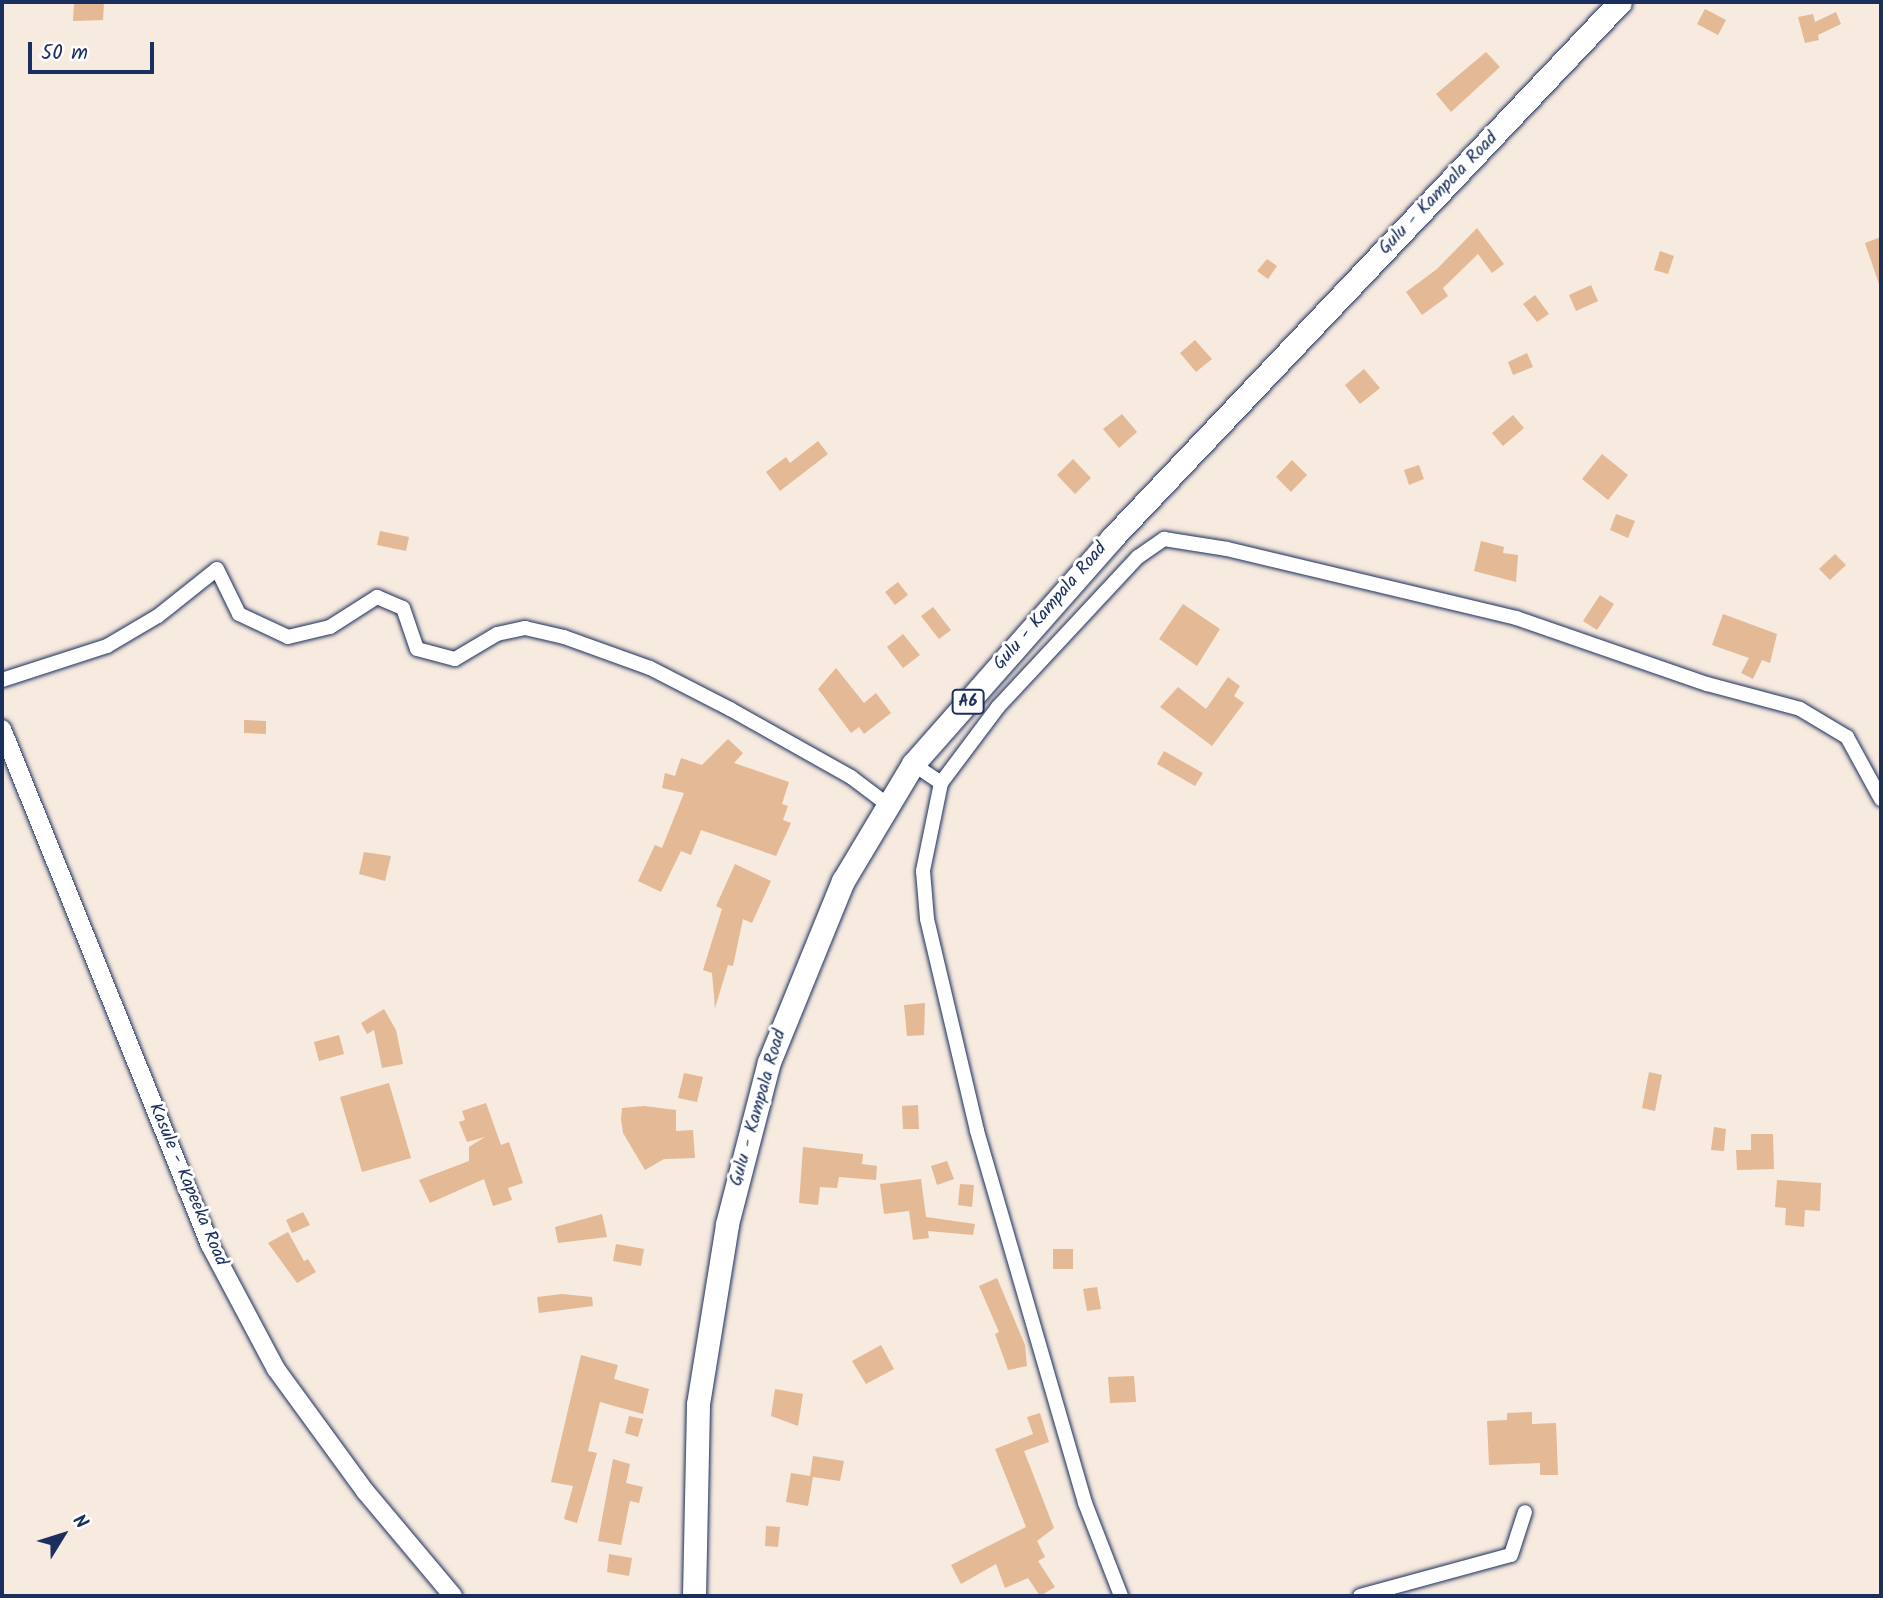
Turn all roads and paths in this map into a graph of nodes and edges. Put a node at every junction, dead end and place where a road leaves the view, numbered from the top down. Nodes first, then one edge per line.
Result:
1 (1620, 2) edge
2 (2, 680) edge
3 (2, 729) edge
4 (913, 764) junction
5 (942, 783) junction
6 (1881, 799) edge
7 (888, 805) junction
8 (1525, 1512) dead end
9 (453, 1596) edge
10 (694, 1596) edge
11 (1121, 1596) edge
12 (1360, 1596) edge

1 - 4 main road, Gulu - Kampala Road / A6
2 - 7 street
3 - 9 street, Kasule - Kapeeka Road
4 - 5 street
4 - 7 main road, Gulu - Kampala Road / A6
5 - 6 street
5 - 11 street
7 - 10 main road, Gulu - Kampala Road / A6
8 - 12 street

